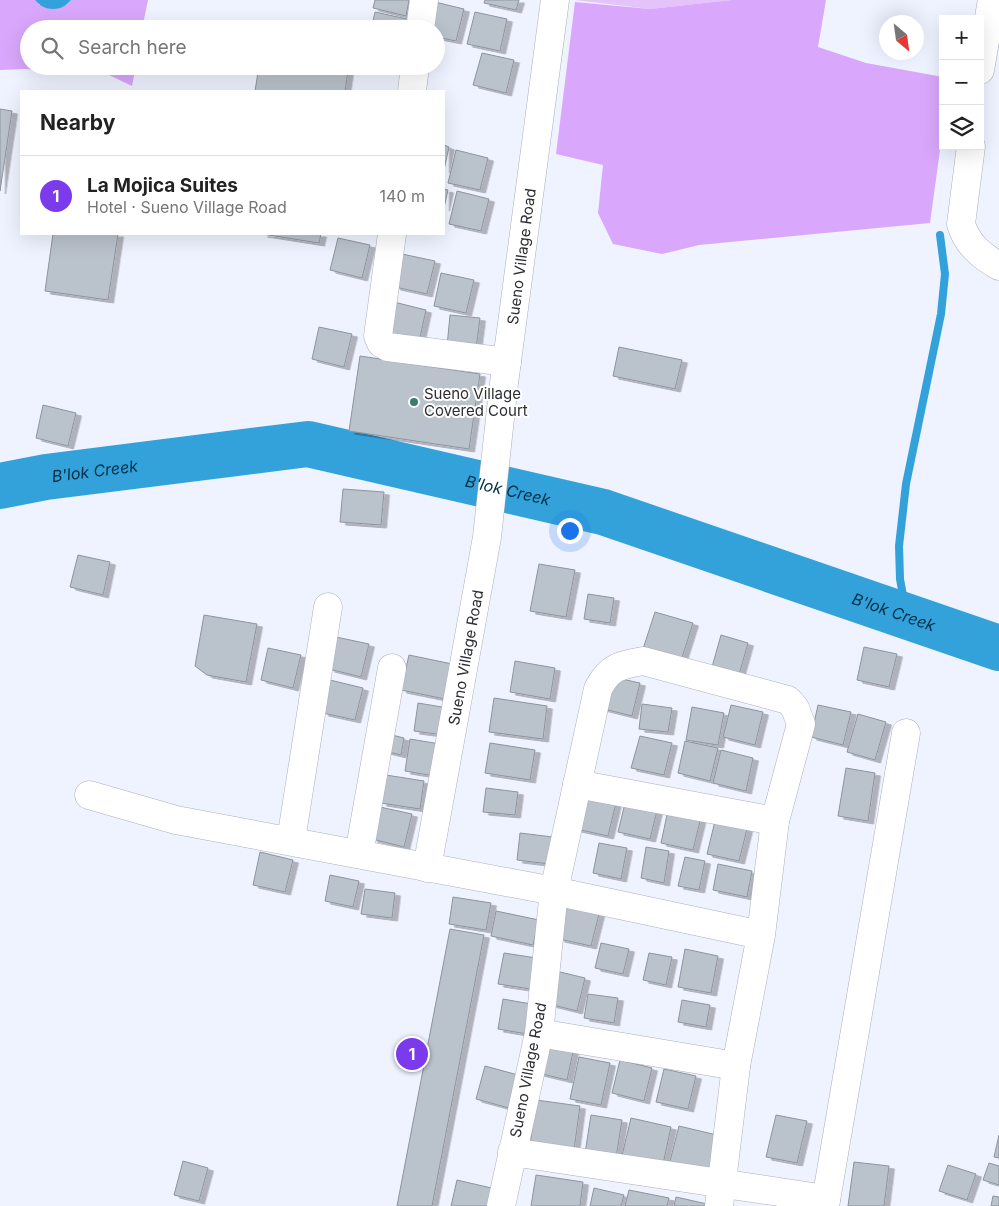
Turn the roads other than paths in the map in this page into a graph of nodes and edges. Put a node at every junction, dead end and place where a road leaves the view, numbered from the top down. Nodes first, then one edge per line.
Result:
1 (424, 0) edge
2 (556, 0) edge
3 (992, 0) edge
4 (421, 20) edge
5 (982, 60) edge
6 (414, 75) edge
7 (412, 90) edge
8 (970, 150) edge
9 (392, 235) edge
10 (999, 266) edge
11 (507, 362) junction
12 (328, 607) dead end
13 (392, 668) dead end
14 (906, 732) dead end
15 (577, 784) junction
16 (89, 795) dead end
17 (775, 821) junction
18 (291, 840) junction
19 (359, 854) junction
20 (426, 868) junction
21 (554, 891) junction
22 (761, 935) junction
23 (538, 1033) junction
24 (736, 1066) junction
25 (512, 1152) junction
26 (720, 1195) edge
27 (825, 1203) edge
28 (501, 1206) edge

1 - 4 street
2 - 11 street, Sueno Village Road
3 - 5 street
6 - 7 street
8 - 10 street
9 - 11 street
11 - 20 street, Sueno Village Road
12 - 18 street
13 - 19 street
14 - 27 street
15 - 17 street
15 - 17 street, Sueno Village Road
15 - 21 street, Sueno Village Road
16 - 18 street
17 - 22 street, Sueno Village Road
18 - 19 street
19 - 20 street
20 - 21 street
21 - 22 street
21 - 23 street, Sueno Village Road
22 - 24 street, Sueno Village Road
23 - 24 street
23 - 25 street, Sueno Village Road
24 - 26 street, Sueno Village Road
25 - 26 street
25 - 28 street, Sueno Village Road
26 - 27 street

